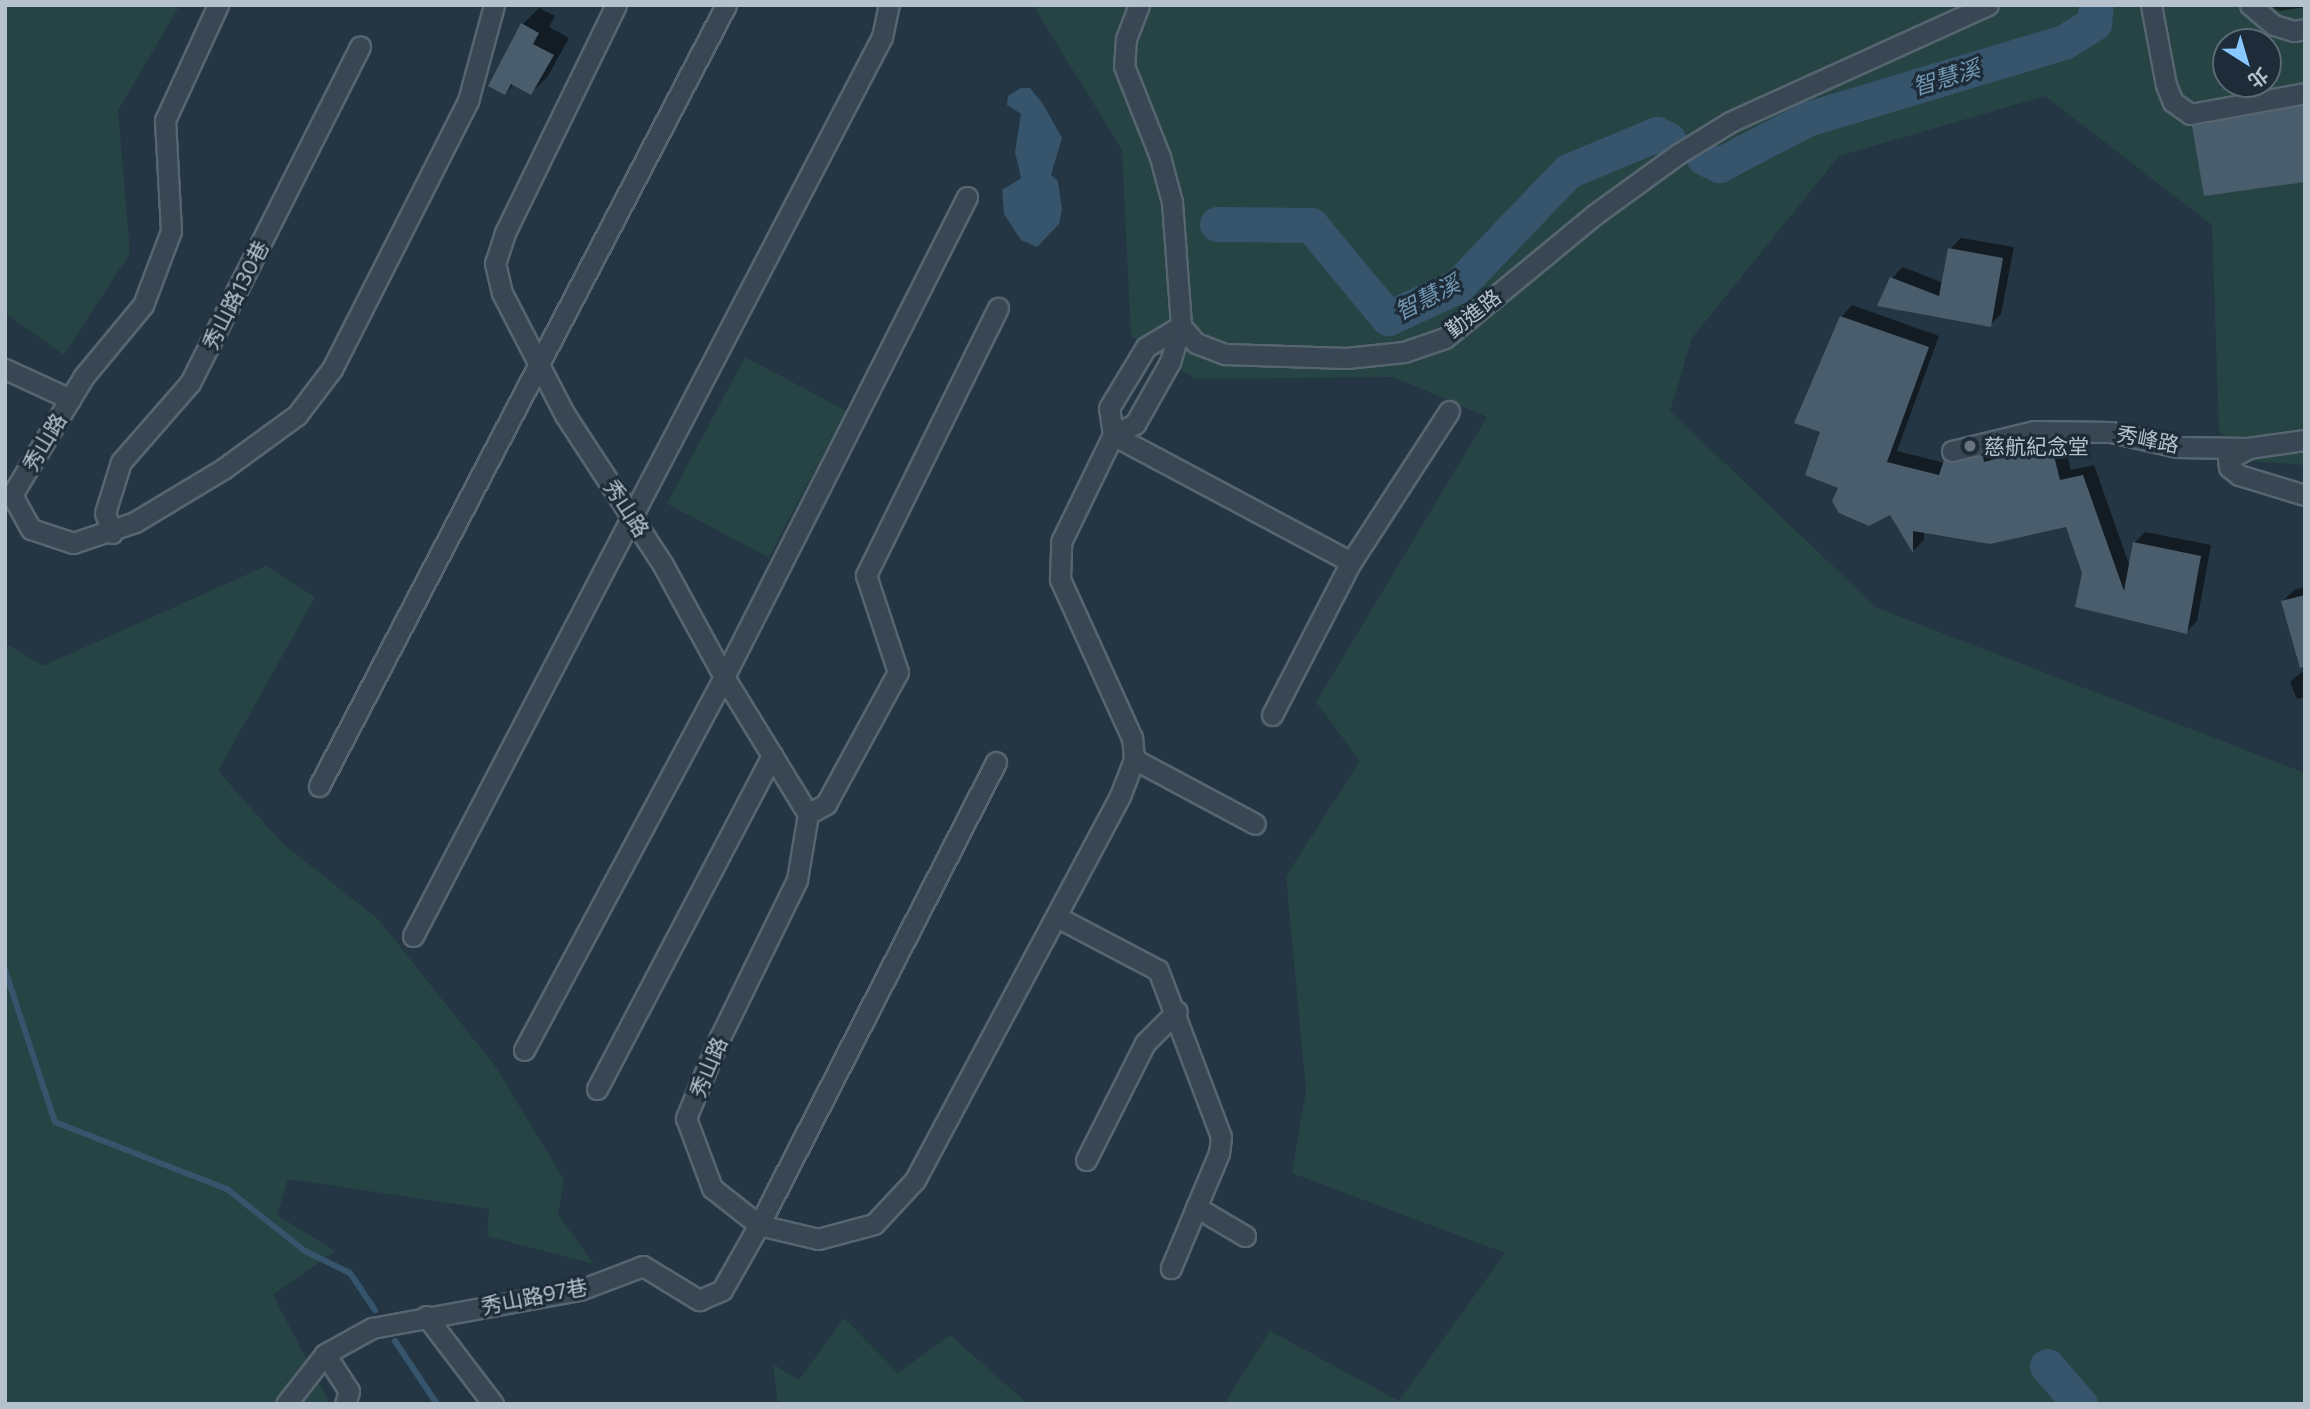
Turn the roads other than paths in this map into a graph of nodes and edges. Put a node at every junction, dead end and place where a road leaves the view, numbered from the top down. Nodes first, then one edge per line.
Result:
1 (218, 5) edge
2 (494, 5) edge
3 (616, 5) edge
4 (726, 5) edge
5 (889, 5) edge
6 (1139, 5) edge
7 (1988, 5) edge
8 (2151, 5) edge
9 (2250, 5) edge
10 (2305, 29) edge
11 (360, 47) dead end
12 (2305, 93) edge
13 (967, 197) dead end
14 (998, 308) dead end
15 (1181, 326) junction
16 (538, 364) junction
17 (5, 369) edge
18 (70, 399) junction
19 (1449, 411) dead end
20 (1114, 435) junction
21 (2305, 440) edge
22 (2248, 448) junction
23 (1952, 452) dead end
24 (2305, 495) edge
25 (632, 514) junction
26 (112, 533) junction
27 (1351, 562) junction
28 (724, 677) junction
29 (1272, 715) dead end
30 (772, 755) junction
31 (1134, 760) junction
32 (996, 762) dead end
33 (319, 786) dead end
34 (808, 814) junction
35 (1255, 824) dead end
36 (1057, 917) junction
37 (413, 936) dead end
38 (1177, 1011) junction
39 (524, 1050) dead end
40 (597, 1089) dead end
41 (1086, 1160) dead end
42 (1196, 1208) junction
43 (759, 1225) junction
44 (1245, 1236) dead end
45 (1171, 1268) dead end
46 (426, 1316) junction
47 (325, 1354) junction
48 (286, 1404) edge
49 (345, 1404) edge
50 (493, 1404) edge

1 - 18 street, 秀山路
2 - 26 street, 秀山路
3 - 16 street, 秀山路
4 - 16 street
5 - 25 street
6 - 15 street
7 - 15 street, 勤進路
8 - 12 street
9 - 10 street
11 - 26 street, 秀山路130巷
13 - 28 street
14 - 34 street
15 - 20 street
15 - 20 street
16 - 25 street, 秀山路
16 - 33 street
17 - 18 street
18 - 26 street, 秀山路
19 - 27 street
20 - 27 street
20 - 31 street
21 - 22 street, 秀峰路
22 - 23 street, 秀峰路
22 - 24 street
25 - 28 street, 秀山路
25 - 37 street
27 - 29 street
28 - 30 street, 秀山路
28 - 39 street
30 - 34 street, 秀山路
30 - 40 street
31 - 35 street
31 - 36 street, 秀山路
32 - 43 street
34 - 43 street, 秀山路
36 - 38 street
36 - 43 street, 秀山路
38 - 41 street
38 - 42 street
42 - 44 street
42 - 45 street
43 - 46 street, 秀山路97巷
46 - 47 street
46 - 50 street
47 - 48 street
47 - 49 street

